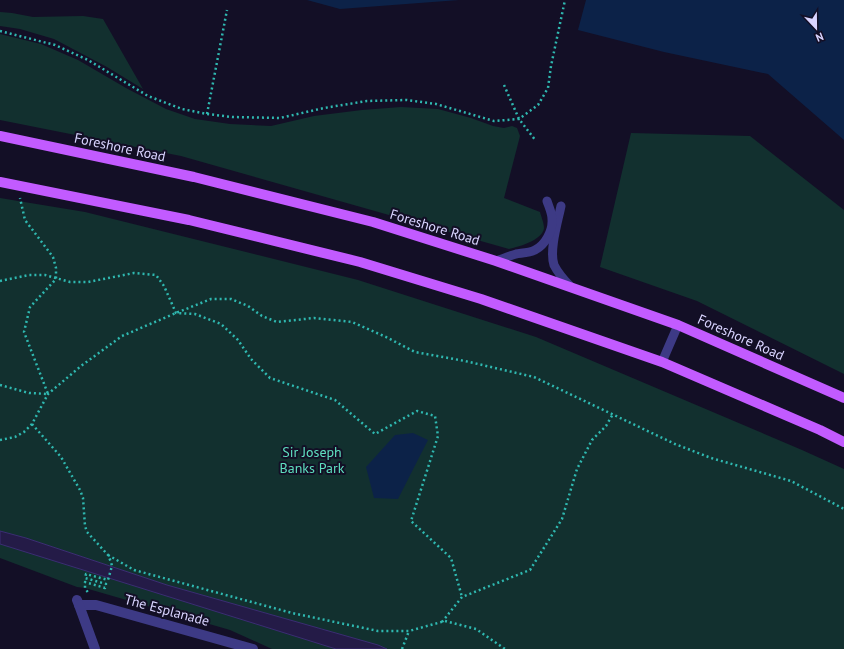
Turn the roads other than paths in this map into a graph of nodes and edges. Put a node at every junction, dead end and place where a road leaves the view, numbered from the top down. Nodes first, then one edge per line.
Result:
1 (0, 136) edge
2 (0, 182) edge
3 (547, 201) dead end
4 (561, 206) dead end
5 (496, 261) junction
6 (572, 288) junction
7 (678, 325) junction
8 (662, 362) junction
9 (844, 398) edge
10 (844, 442) edge
11 (95, 649) edge
12 (252, 649) edge

1 - 5 main road, Foreshore Road
2 - 8 main road
3 - 5 lane
4 - 6 lane
5 - 6 main road, Foreshore Road
6 - 7 main road, Foreshore Road
7 - 8 lane
7 - 9 main road, Foreshore Road
8 - 10 main road
11 - 12 street, The Esplanade

